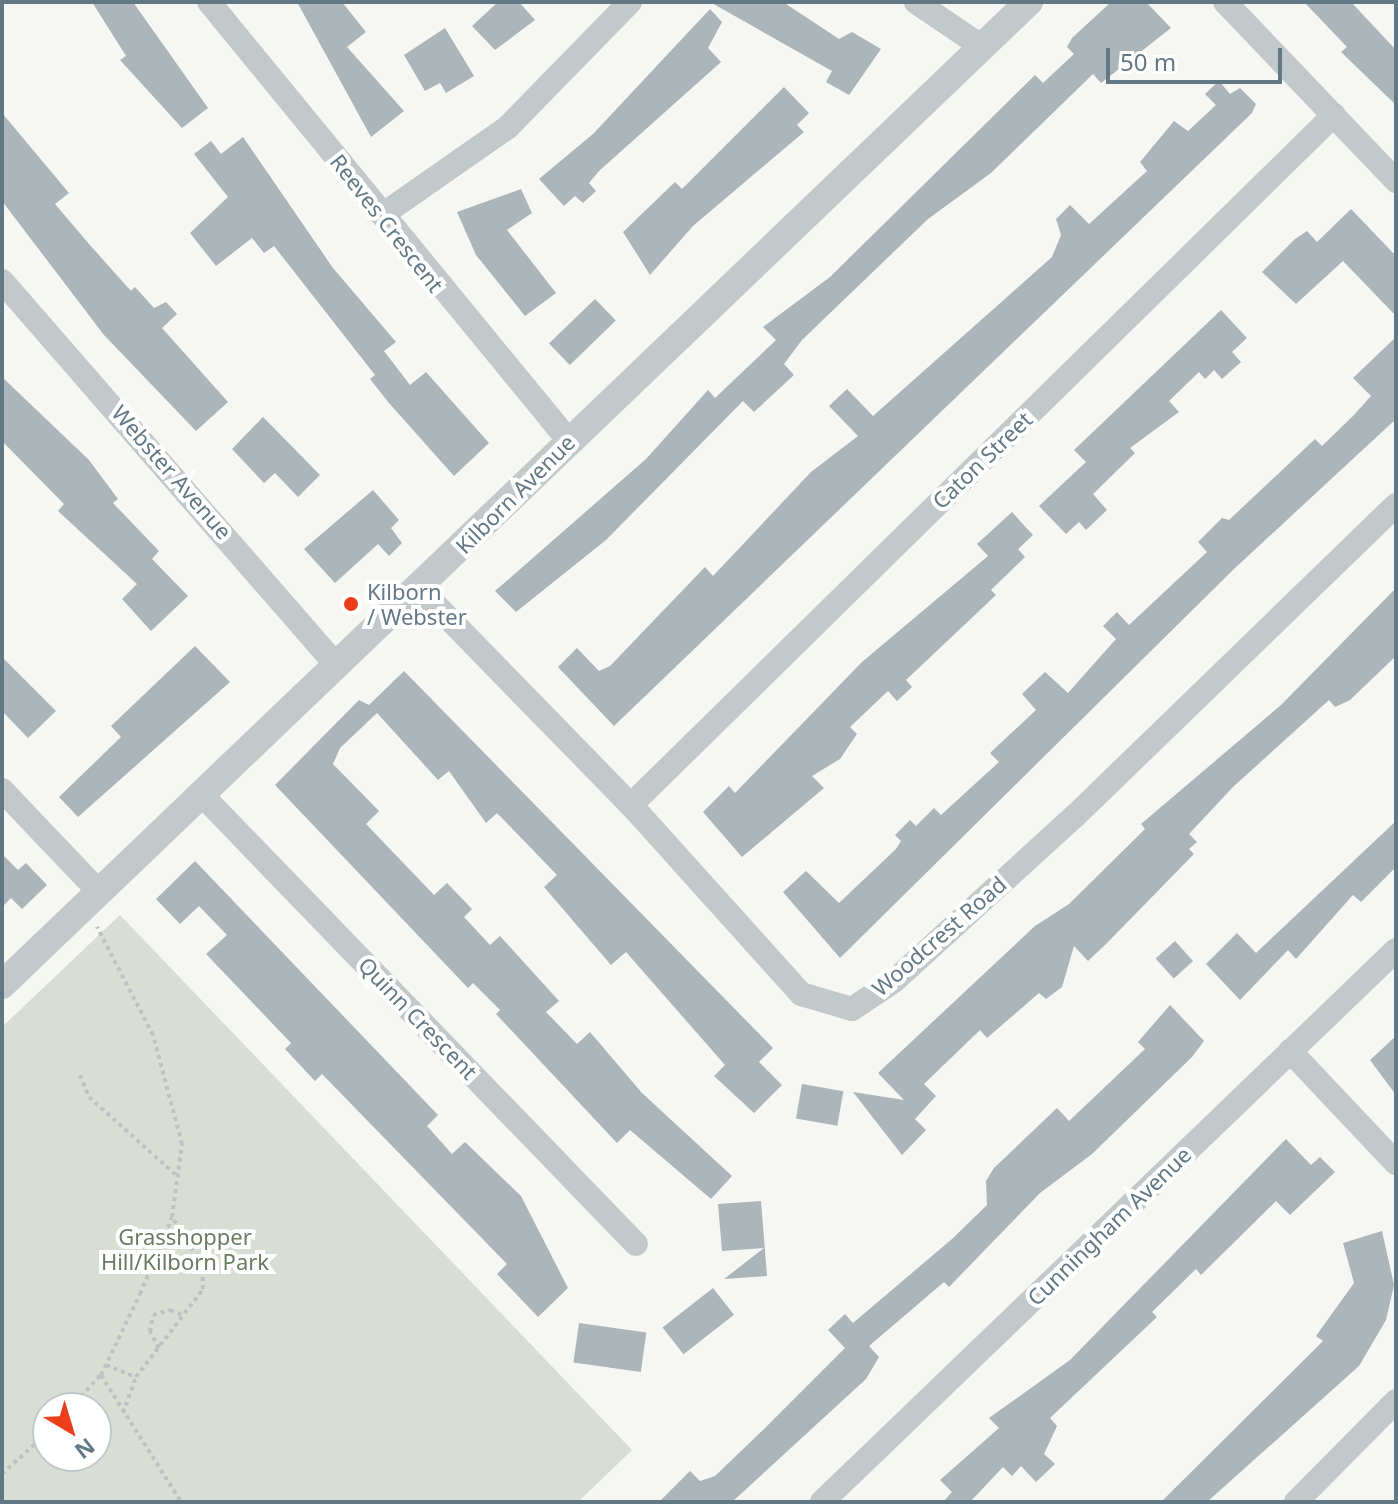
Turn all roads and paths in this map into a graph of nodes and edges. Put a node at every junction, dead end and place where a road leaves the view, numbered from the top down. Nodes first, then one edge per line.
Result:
1 (209, 2) edge
2 (630, 2) edge
3 (916, 2) edge
4 (1029, 2) edge
5 (1225, 2) edge
6 (981, 46) junction
7 (1334, 115) junction
8 (1396, 181) edge
9 (382, 215) junction
10 (2, 281) edge
11 (569, 441) junction
12 (1396, 505) edge
13 (419, 588) junction
14 (337, 666) junction
15 (2, 790) edge
16 (200, 793) junction
17 (631, 805) junction
18 (91, 901) junction
19 (1396, 950) edge
20 (2, 985) edge
21 (1290, 1051) junction
22 (80, 1075) dead end
23 (1396, 1163) edge
24 (177, 1176) junction
25 (172, 1217) junction
26 (636, 1244) dead end
27 (160, 1245) junction
28 (188, 1245) junction
29 (186, 1316) junction
30 (159, 1348) junction
31 (106, 1365) junction
32 (101, 1375) junction
33 (136, 1377) junction
34 (85, 1392) edge
35 (1396, 1401) edge
36 (123, 1413) junction
37 (32, 1447) edge
38 (2, 1474) edge
39 (181, 1502) edge
40 (822, 1502) edge
41 (1296, 1502) edge

1 - 9 street, Reeves Crescent
2 - 9 street
3 - 6 street
4 - 6 street, Kilborn Avenue
5 - 7 street
6 - 11 street, Kilborn Avenue
7 - 8 street
7 - 17 street, Caton Street
9 - 11 street, Reeves Crescent
10 - 14 street, Webster Avenue
11 - 13 street, Kilborn Avenue
12 - 17 street, Woodcrest Road
13 - 14 street, Kilborn Avenue
13 - 17 street, Woodcrest Road
14 - 16 street, Kilborn Avenue
15 - 18 street
16 - 18 street, Kilborn Avenue
16 - 26 street, Quinn Crescent
18 - 20 street, Kilborn Avenue
18 - 24 path
19 - 21 street, Cunningham Avenue
21 - 23 street
21 - 40 street, Cunningham Avenue
22 - 24 path
24 - 25 path
25 - 27 path
25 - 28 path
27 - 28 path
27 - 31 path
28 - 29 path
29 - 30 path
29 - 30 path
30 - 33 path
31 - 32 path
31 - 33 path
32 - 34 path
32 - 36 path
33 - 36 path
35 - 41 street
36 - 39 path
37 - 38 path

